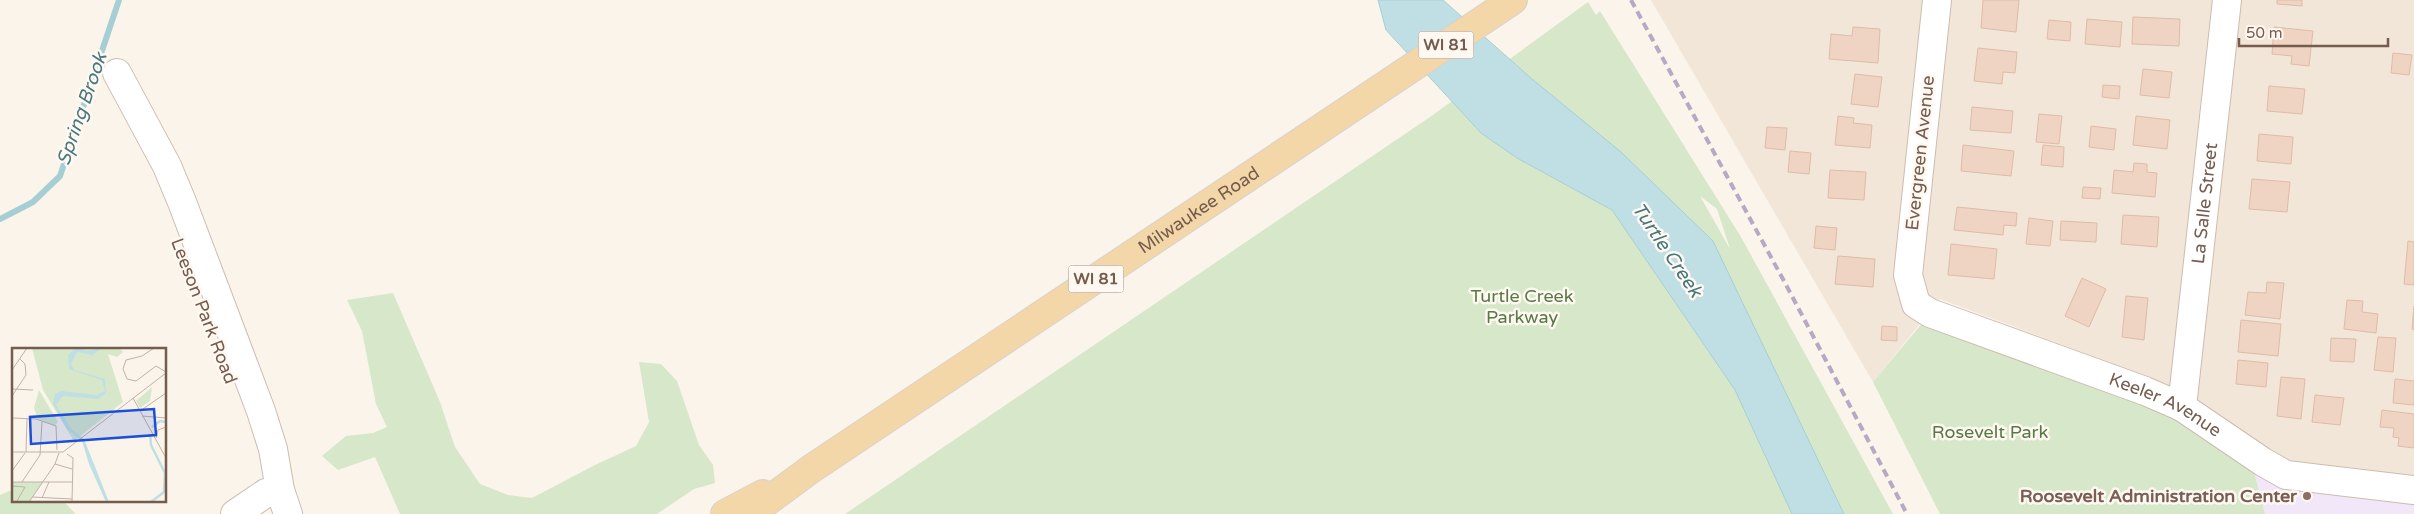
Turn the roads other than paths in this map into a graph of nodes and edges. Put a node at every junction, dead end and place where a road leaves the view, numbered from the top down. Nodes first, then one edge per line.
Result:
1 (1937, 0) edge
2 (2227, 0) edge
3 (1512, 1) edge
4 (117, 73) dead end
5 (1916, 304) joint
6 (2182, 407) junction
7 (811, 470) junction
8 (2414, 490) edge
9 (284, 502) edge
10 (236, 514) edge
11 (725, 514) edge
12 (750, 514) edge

1 - 5 street, Evergreen Avenue
2 - 6 street, La Salle Street
3 - 7 main road, Milwaukee Road / WI 81
4 - 9 street, Leeson Park Road
5 - 6 street, Keeler Avenue
6 - 8 street, Keeler Avenue
7 - 11 main road, Milwaukee Road / WI 81
7 - 12 main road, Milwaukee Road / WI 81
9 - 10 street

